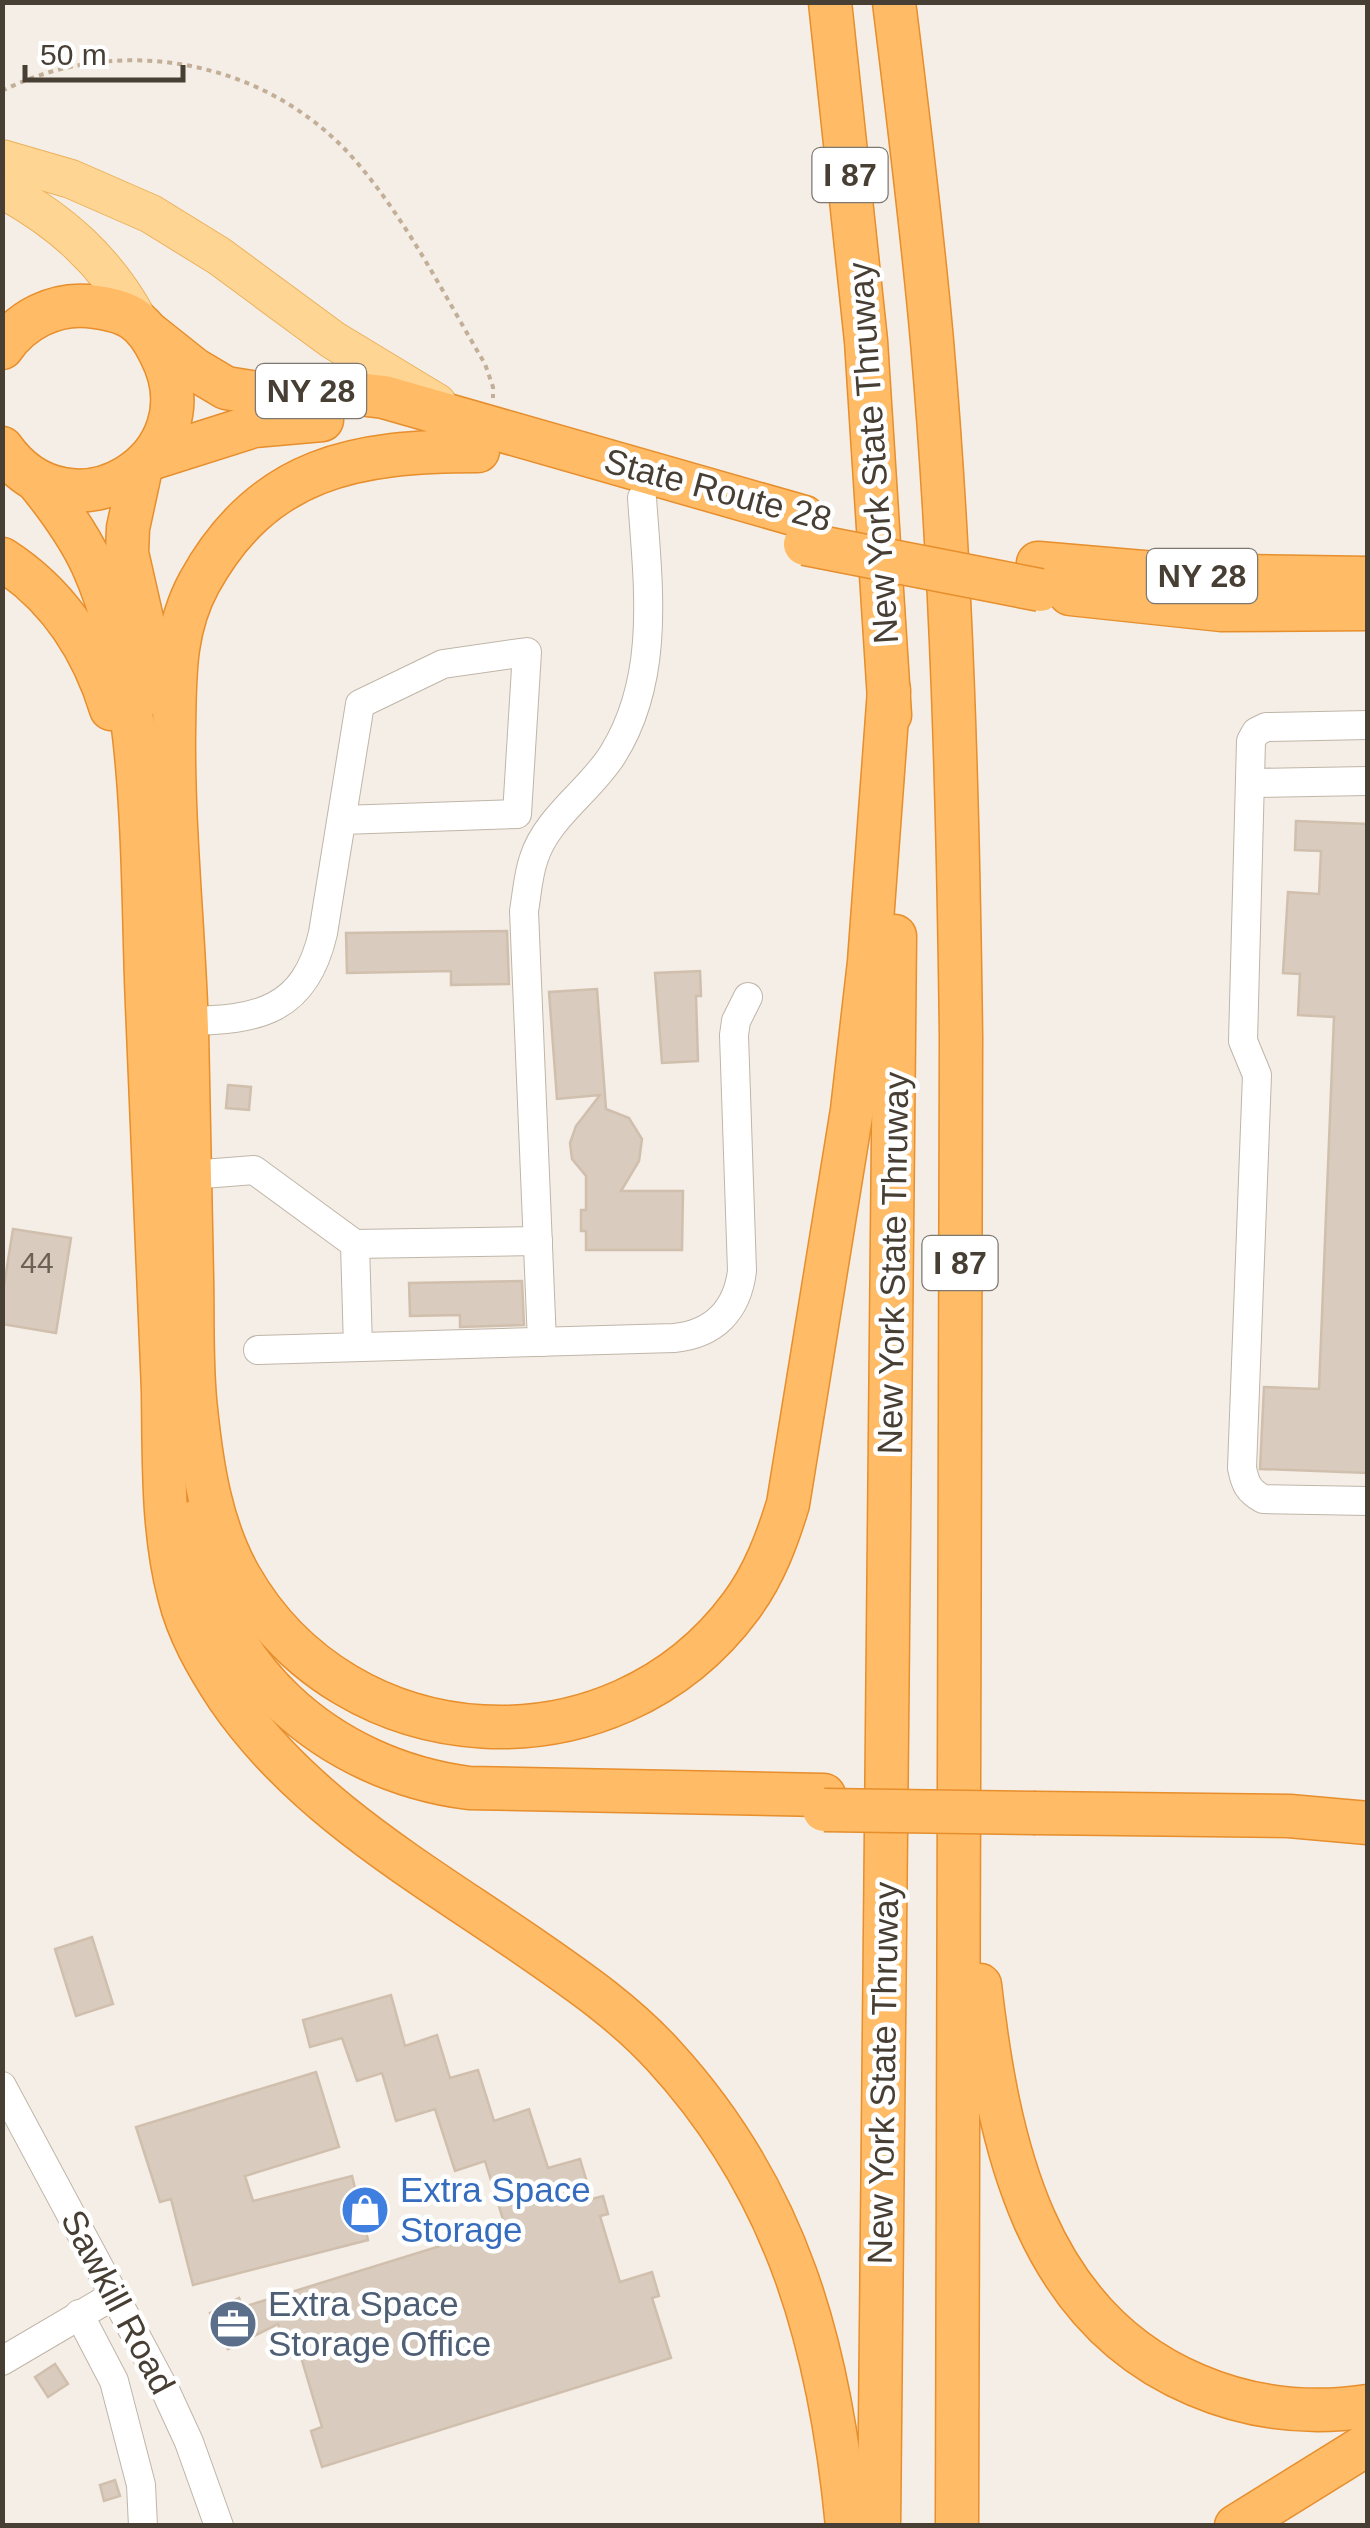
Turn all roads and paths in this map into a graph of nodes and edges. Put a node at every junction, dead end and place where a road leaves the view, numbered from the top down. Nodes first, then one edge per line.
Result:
1 (894, 2) edge
2 (830, 6) edge
3 (2, 90) edge
4 (2, 159) edge
5 (2, 188) edge
6 (144, 327) junction
7 (2, 348) edge
8 (475, 431) junction
9 (147, 463) junction
10 (16, 467) edge
11 (642, 498) junction
12 (805, 530) junction
13 (2, 559) edge
14 (1039, 576) junction
15 (1368, 578) edge
16 (1368, 609) edge
17 (890, 690) junction
18 (1368, 724) edge
19 (174, 778) junction
20 (1368, 781) edge
21 (1250, 783) junction
22 (518, 814) junction
23 (342, 820) junction
24 (544, 837) junction
25 (141, 861) junction
26 (748, 997) dead end
27 (186, 1020) junction
28 (190, 1175) junction
29 (538, 1240) junction
30 (355, 1244) junction
31 (542, 1342) junction
32 (358, 1347) junction
33 (258, 1350) dead end
34 (196, 1410) junction
35 (1368, 1501) edge
36 (168, 1510) junction
37 (958, 1719) junction
38 (824, 1803) junction
39 (1036, 1805) junction
40 (1368, 1806) edge
41 (1368, 1823) edge
42 (2, 2086) edge
43 (116, 2294) junction
44 (80, 2314) junction
45 (2, 2361) edge
46 (1368, 2406) edge
47 (1368, 2444) edge
48 (143, 2526) edge
49 (219, 2526) edge
50 (847, 2526) edge
51 (879, 2526) edge
52 (957, 2526) edge
53 (1236, 2526) edge

1 - 37 highway, New York State Thruway / I 87
2 - 17 highway, New York State Thruway / I 87
3 - 8 path
4 - 8 main road
5 - 6 main road
6 - 7 highway
6 - 8 highway, State Route 28 / NY 28
6 - 9 highway
8 - 9 highway, State Route 28 / NY 28
8 - 11 highway, State Route 28 / NY 28
8 - 12 highway, State Route 28 / NY 28
8 - 19 highway
9 - 10 highway, State Route 28
9 - 19 highway
10 - 25 highway
11 - 12 highway, State Route 28 / NY 28
11 - 24 street
12 - 14 highway, State Route 28 / NY 28, bridge
13 - 25 highway
14 - 15 highway, State Route 28 / NY 28
14 - 16 highway, State Route 28 / NY 28
17 - 34 highway
17 - 51 highway, New York State Thruway / I 87
18 - 21 street
19 - 27 highway
20 - 21 street
21 - 35 street
22 - 23 street
22 - 23 street
22 - 24 street
23 - 27 street
24 - 29 street
25 - 36 highway
26 - 31 street
27 - 28 highway
28 - 30 street
28 - 34 highway
29 - 30 street
29 - 31 street
30 - 32 street
31 - 32 street
32 - 33 street
34 - 38 highway
36 - 38 highway
36 - 50 highway
37 - 46 highway
37 - 52 highway, New York State Thruway / I 87
38 - 39 highway
39 - 40 highway
39 - 41 highway
42 - 43 street, Sawkill Road
43 - 44 street
43 - 49 street, Sawkill Road
44 - 45 street
44 - 48 street
47 - 53 highway

